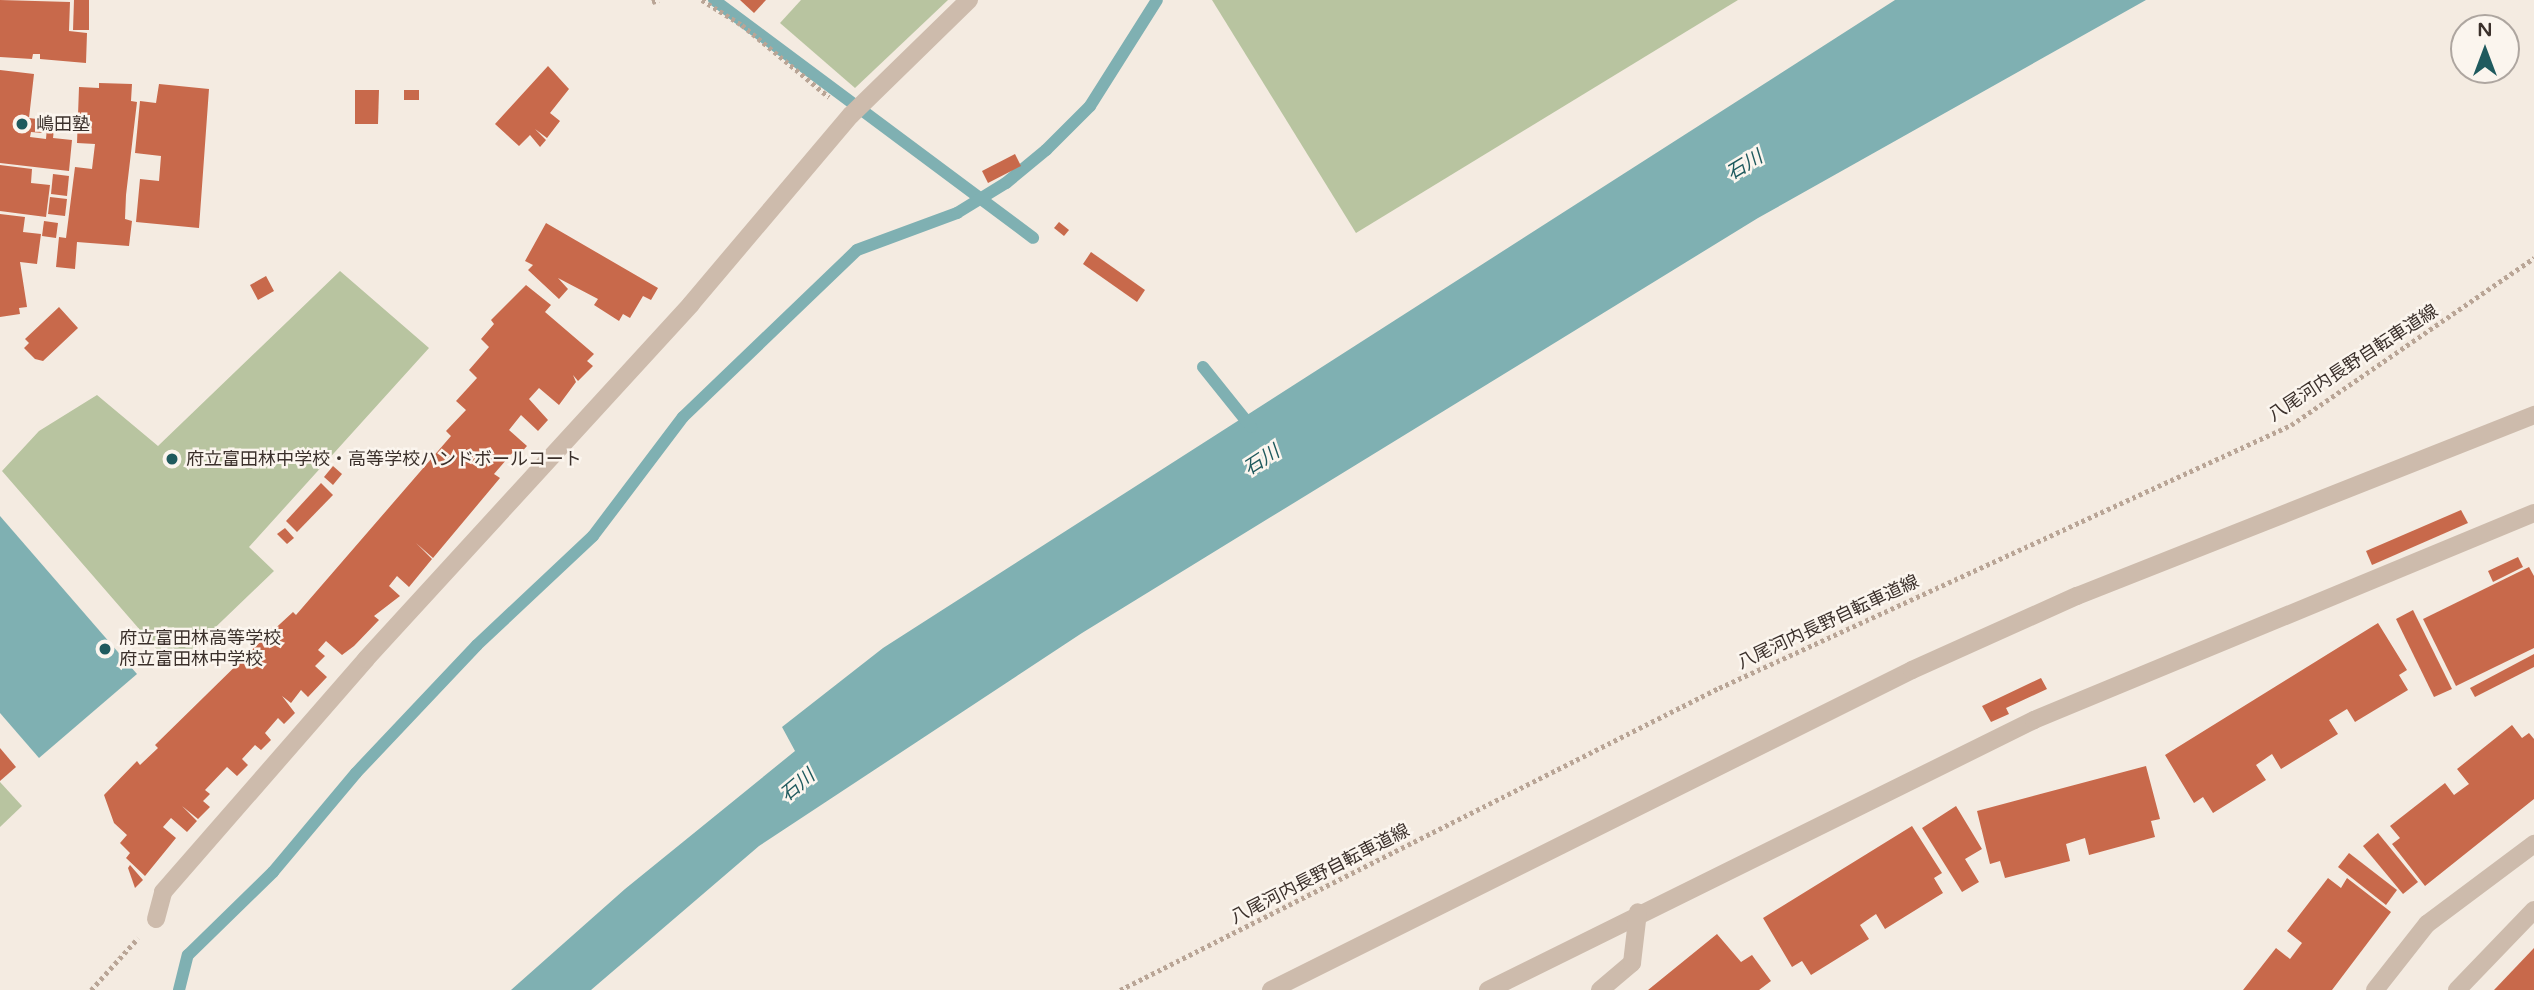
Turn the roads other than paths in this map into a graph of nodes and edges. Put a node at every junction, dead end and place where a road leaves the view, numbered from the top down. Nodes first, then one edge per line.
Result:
1 (969, 0) edge
2 (2534, 415) edge
3 (2534, 513) edge
4 (2534, 844) edge
5 (2534, 910) edge
6 (1638, 912) junction
7 (156, 919) road end
8 (1271, 990) edge
9 (1488, 990) edge
10 (1600, 990) edge
11 (2375, 990) edge
12 (2457, 990) edge

1 - 7 street
2 - 8 street
3 - 6 street
4 - 11 street
5 - 12 street
6 - 9 street
6 - 10 street

